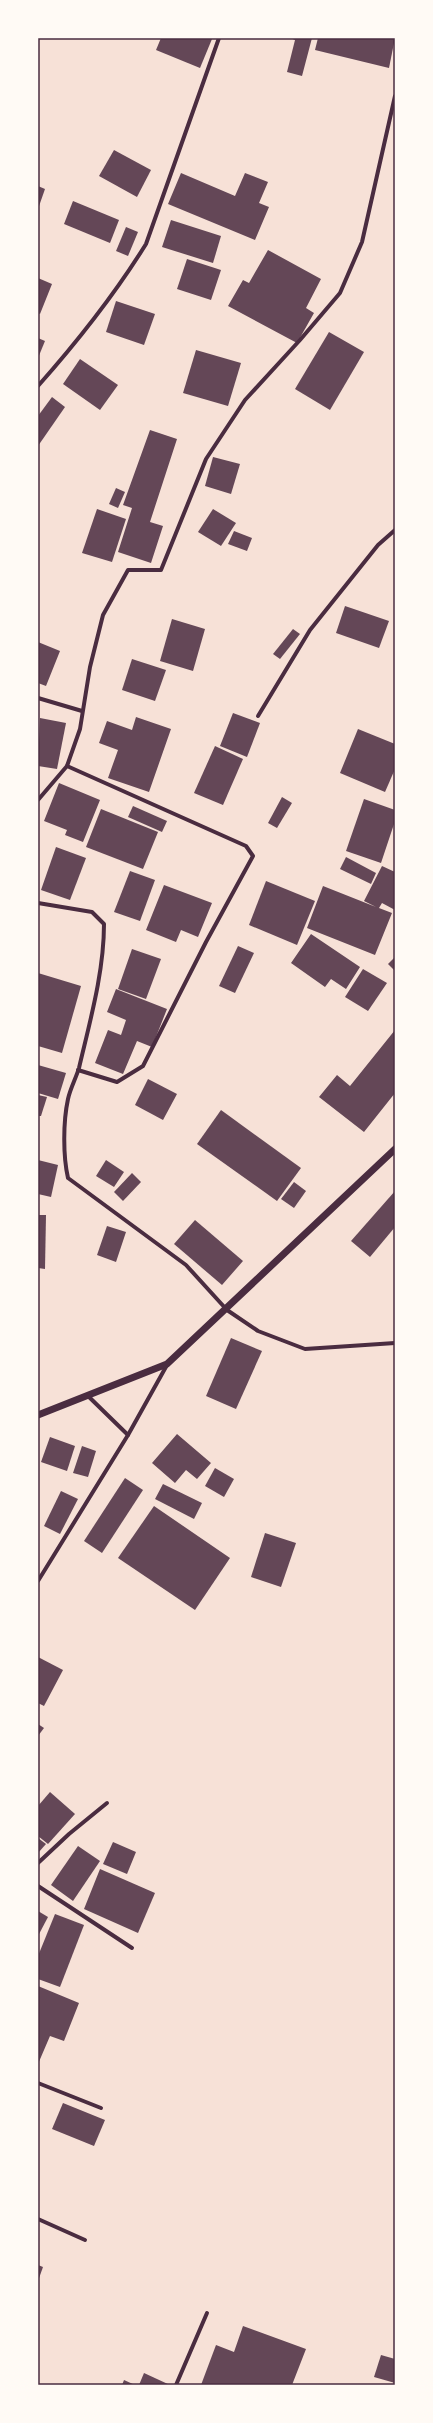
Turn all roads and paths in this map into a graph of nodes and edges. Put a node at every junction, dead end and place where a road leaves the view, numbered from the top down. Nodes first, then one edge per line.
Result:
1 (220, 38) edge
2 (395, 96) edge
3 (38, 386) edge
4 (395, 530) edge
5 (38, 698) edge
6 (82, 711) junction
7 (258, 716) dead end
8 (67, 766) junction
9 (38, 800) edge
10 (38, 903) edge
11 (78, 1070) junction
12 (395, 1149) edge
13 (227, 1310) junction
14 (395, 1343) edge
15 (167, 1364) junction
16 (88, 1396) junction
17 (38, 1415) edge
18 (128, 1435) junction
19 (38, 1581) edge
20 (107, 1803) dead end
21 (38, 1863) edge
22 (38, 1886) edge
23 (132, 1948) dead end
24 (38, 2083) edge
25 (102, 2108) dead end
26 (38, 2219) edge
27 (85, 2240) dead end
28 (207, 2313) dead end
29 (176, 2385) edge

1 - 3 street
2 - 6 street
4 - 7 street
5 - 6 street
6 - 8 street
8 - 9 street
8 - 11 street
10 - 11 street
11 - 13 street
12 - 13 street
13 - 14 street
13 - 15 street
15 - 16 street
15 - 18 street
16 - 17 street
16 - 18 street
18 - 19 street
20 - 21 street
22 - 23 street
24 - 25 street
26 - 27 street
28 - 29 street

